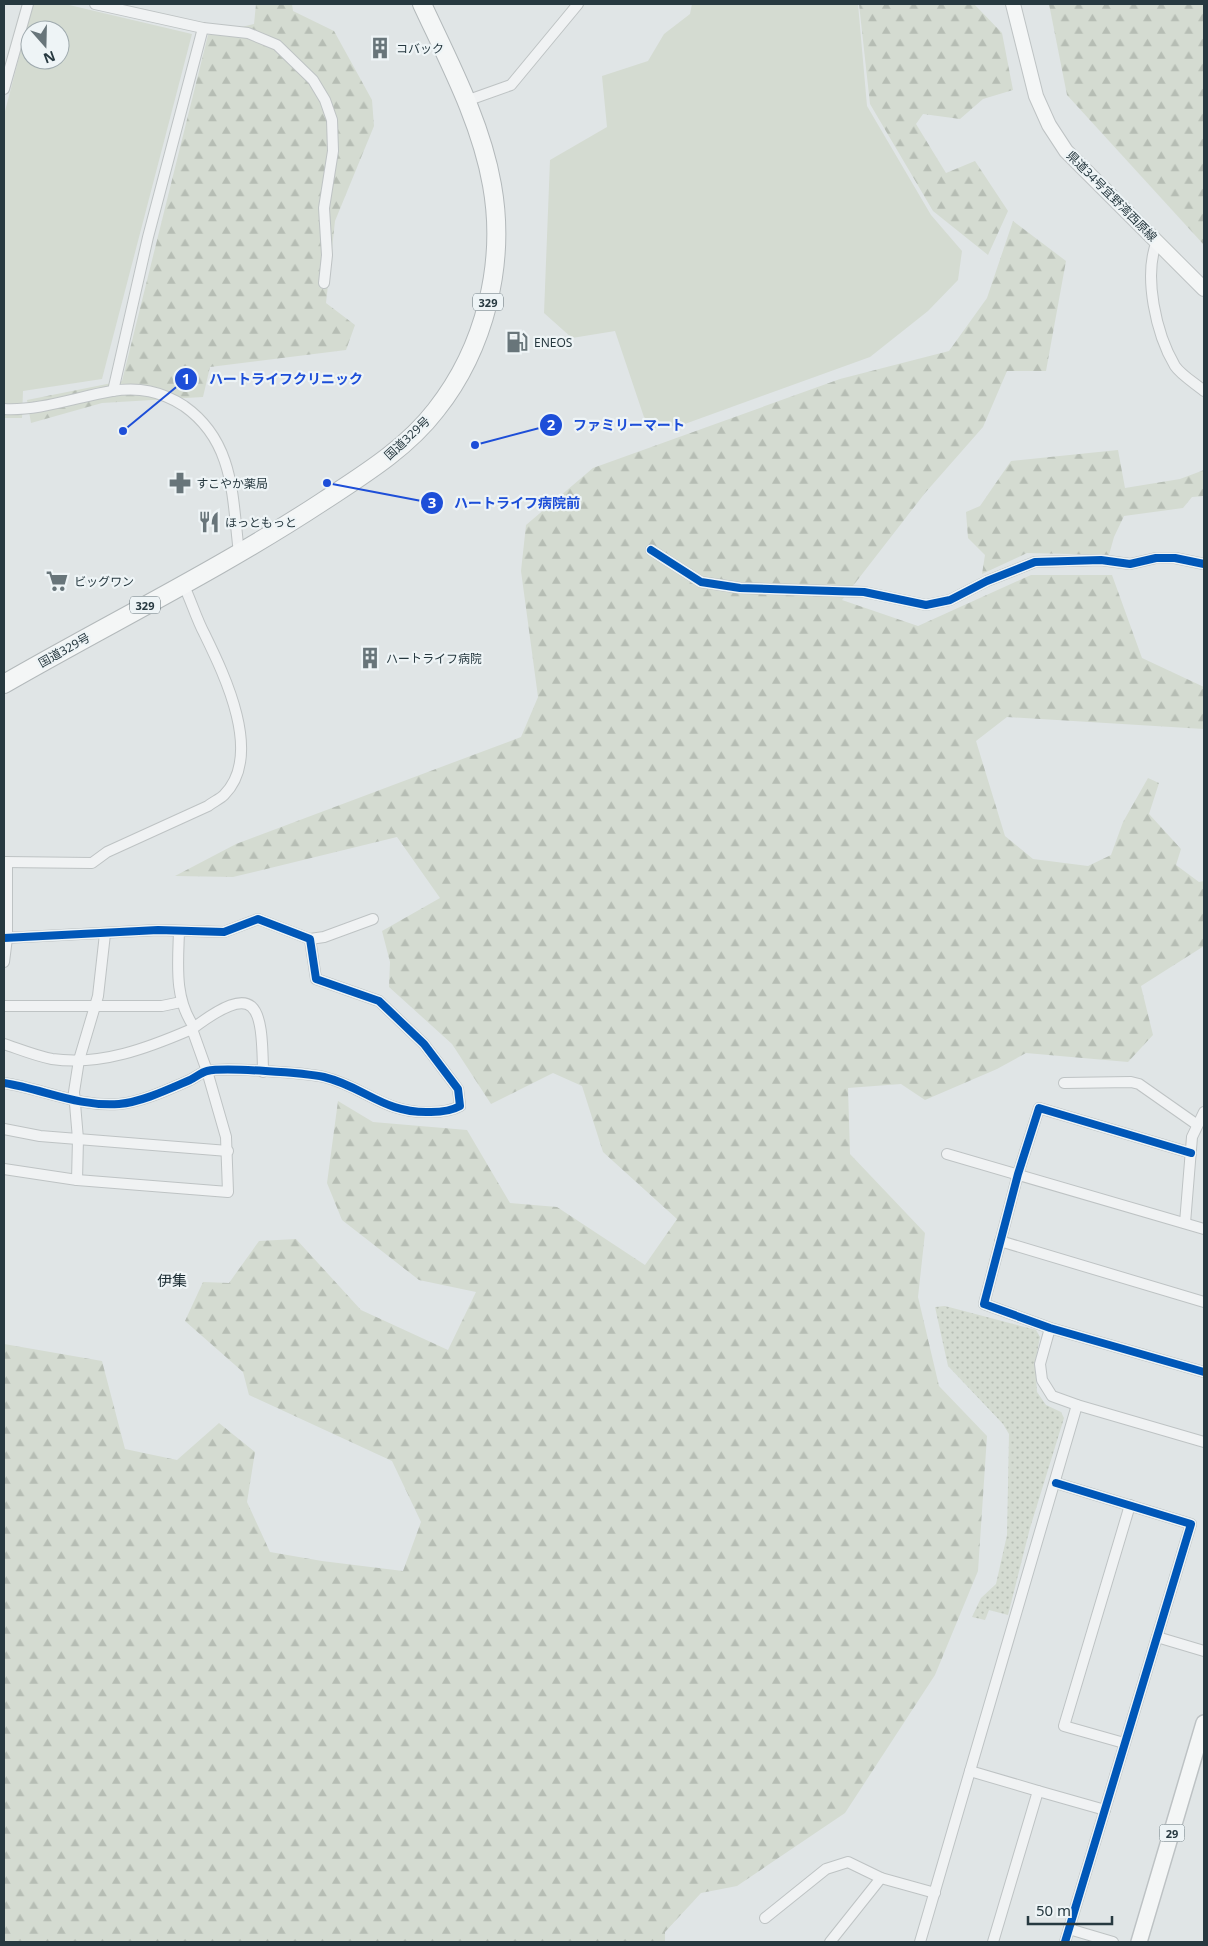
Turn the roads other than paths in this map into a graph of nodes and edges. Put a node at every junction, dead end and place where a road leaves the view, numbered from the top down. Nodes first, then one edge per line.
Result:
1 (28, 4) edge
2 (95, 4) edge
3 (422, 4) edge
4 (578, 4) edge
5 (1013, 4) edge
6 (204, 28) junction
7 (4, 88) edge
8 (466, 101) junction
9 (1157, 241) junction
10 (324, 283) dead end
11 (1204, 289) edge
12 (113, 391) junction
13 (1204, 391) edge
14 (4, 409) edge
15 (651, 550) dead end
16 (239, 553) junction
17 (1204, 564) edge
18 (183, 584) junction
19 (4, 684) edge
20 (6, 862) edge
21 (373, 919) dead end
22 (178, 931) junction
23 (105, 934) junction
24 (5, 938) edge
25 (310, 939) junction
26 (4, 961) edge
27 (181, 1002) junction
28 (96, 1005) junction
29 (4, 1006) edge
30 (193, 1028) junction
31 (4, 1044) edge
32 (78, 1060) junction
33 (207, 1071) junction
34 (263, 1072) junction
35 (1064, 1083) dead end
36 (4, 1084) edge
37 (76, 1102) junction
38 (1204, 1112) edge
39 (1196, 1124) junction
40 (4, 1129) edge
41 (78, 1140) junction
42 (228, 1151) junction
43 (1191, 1153) junction
44 (947, 1154) dead end
45 (4, 1169) edge
46 (1018, 1174) junction
47 (77, 1180) junction
48 (1185, 1223) junction
49 (1204, 1229) edge
50 (1000, 1241) junction
51 (1204, 1302) edge
52 (1050, 1328) junction
53 (1204, 1372) edge
54 (1077, 1405) junction
55 (1204, 1442) edge
56 (1056, 1482) junction
57 (1130, 1505) junction
58 (1157, 1637) junction
59 (1204, 1651) edge
60 (1204, 1723) edge
61 (1124, 1743) junction
62 (970, 1771) junction
63 (1038, 1791) junction
64 (1105, 1810) junction
65 (881, 1878) junction
66 (935, 1892) junction
67 (765, 1918) dead end
68 (1069, 1930) junction
69 (830, 1942) edge
70 (920, 1942) edge
71 (993, 1942) edge
72 (1065, 1942) edge
73 (1113, 1942) edge
74 (1139, 1942) edge

1 - 7 street
2 - 6 street
3 - 8 highway, 国道329号 / 329
4 - 8 street
5 - 9 main road, 県道34号宜野湾西原線
6 - 10 street
6 - 12 street
8 - 16 highway, 国道329号 / 329
9 - 11 main road, 県道34号宜野湾西原線
9 - 13 street
12 - 14 street
12 - 16 street
15 - 17 street
16 - 18 highway, 国道329号 / 329
18 - 19 highway, 国道329号 / 329
18 - 20 street
20 - 24 street
21 - 25 street
22 - 23 street
22 - 25 street
22 - 27 street
23 - 24 street
23 - 28 street
24 - 26 street
25 - 34 street
27 - 28 street
27 - 30 street
28 - 29 street
28 - 32 street
30 - 32 street
30 - 33 street
30 - 34 street
31 - 32 street
32 - 37 street
33 - 34 street
33 - 37 street
33 - 42 street
35 - 39 street
36 - 37 street
37 - 41 street
38 - 39 street
39 - 43 street
40 - 41 street
41 - 42 street
41 - 47 street
42 - 47 street
43 - 46 street
43 - 48 street
44 - 46 street
45 - 47 street
46 - 48 street
46 - 50 street
48 - 49 street
50 - 51 street
50 - 52 street
52 - 53 street
52 - 54 street
54 - 55 street
54 - 56 street
56 - 57 street
56 - 62 street
57 - 58 street
57 - 61 street
58 - 59 street
58 - 61 street
60 - 74 main road, 29
61 - 64 street
62 - 63 street
62 - 66 street
63 - 64 street
63 - 71 street
64 - 68 street
65 - 66 street
65 - 67 street
65 - 69 street
66 - 70 street
68 - 72 street
68 - 73 street

